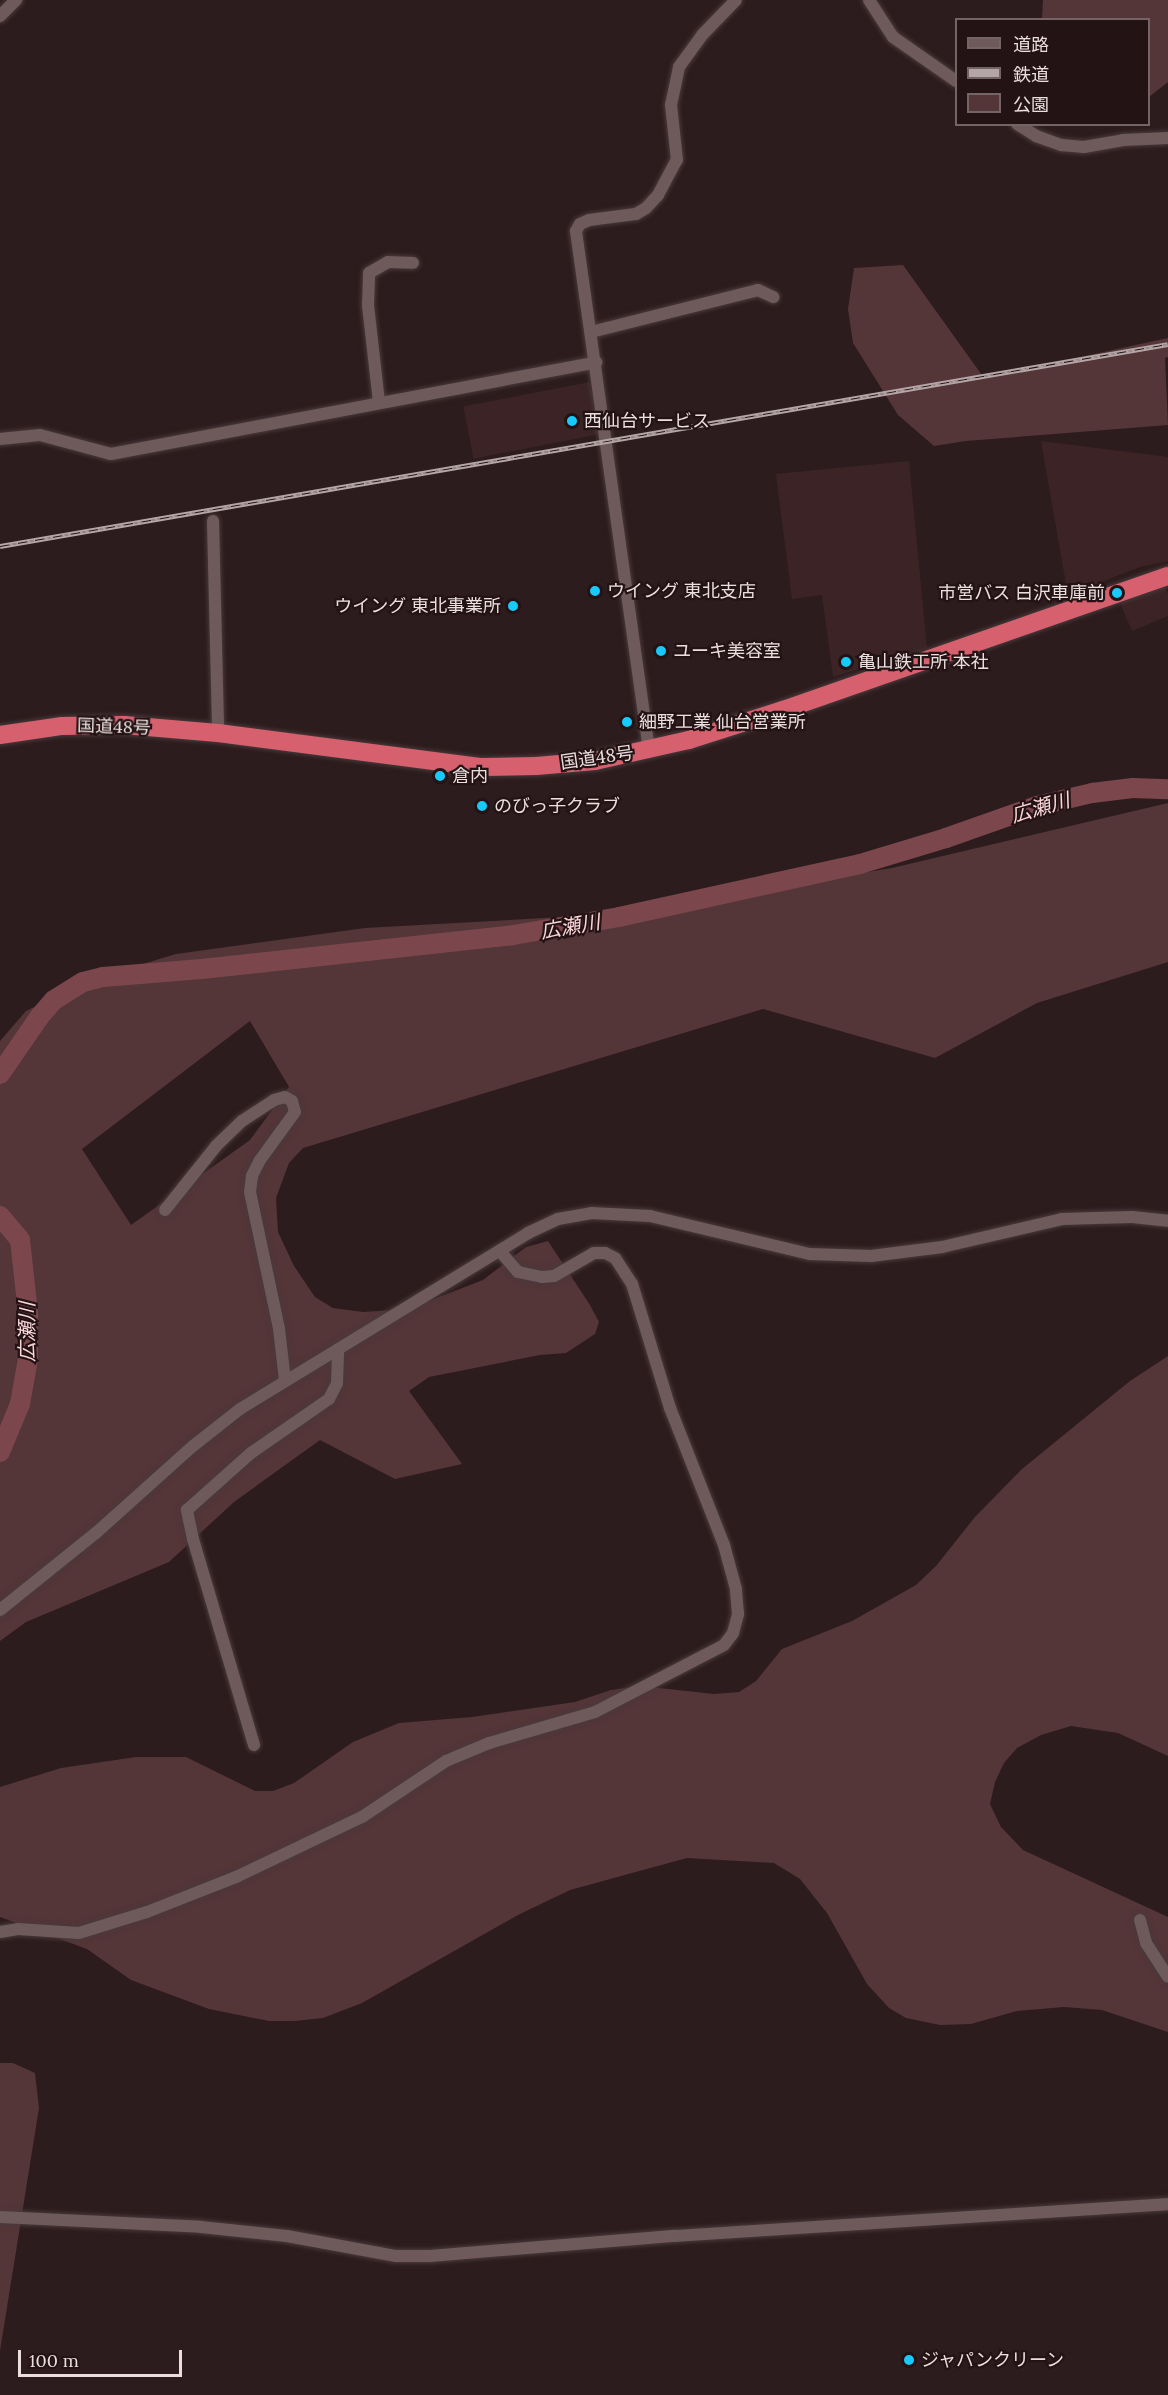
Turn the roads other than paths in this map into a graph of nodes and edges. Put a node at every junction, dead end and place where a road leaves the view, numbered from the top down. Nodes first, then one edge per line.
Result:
1 (16, 0) edge
2 (736, 0) edge
3 (869, 0) edge
4 (0, 16) edge
5 (955, 80) edge
6 (1020, 126) edge
7 (1168, 138) edge
8 (413, 262) dead end
9 (773, 297) dead end
10 (591, 332) junction
11 (596, 362) junction
12 (379, 402) junction
13 (0, 440) edge
14 (213, 521) dead end
15 (1168, 576) edge
16 (218, 733) junction
17 (0, 735) edge
18 (649, 750) junction
19 (165, 1210) dead end
20 (1168, 1221) edge
21 (500, 1251) junction
22 (338, 1349) junction
23 (285, 1380) junction
24 (0, 1610) edge
25 (254, 1745) dead end
26 (1140, 1920) dead end
27 (0, 1932) edge
28 (1168, 1977) edge
29 (1168, 2204) edge
30 (0, 2217) edge

1 - 4 street
2 - 10 street
3 - 5 street
6 - 7 street
8 - 12 street
9 - 10 street
10 - 11 street
11 - 12 street
11 - 18 street
12 - 13 street
14 - 16 street
15 - 18 highway, 国道48号
16 - 17 highway, 国道48号
16 - 18 highway, 国道48号
19 - 23 street
20 - 21 street
21 - 22 street
21 - 27 street
22 - 23 street
22 - 25 street
23 - 24 street
26 - 28 street
29 - 30 street

